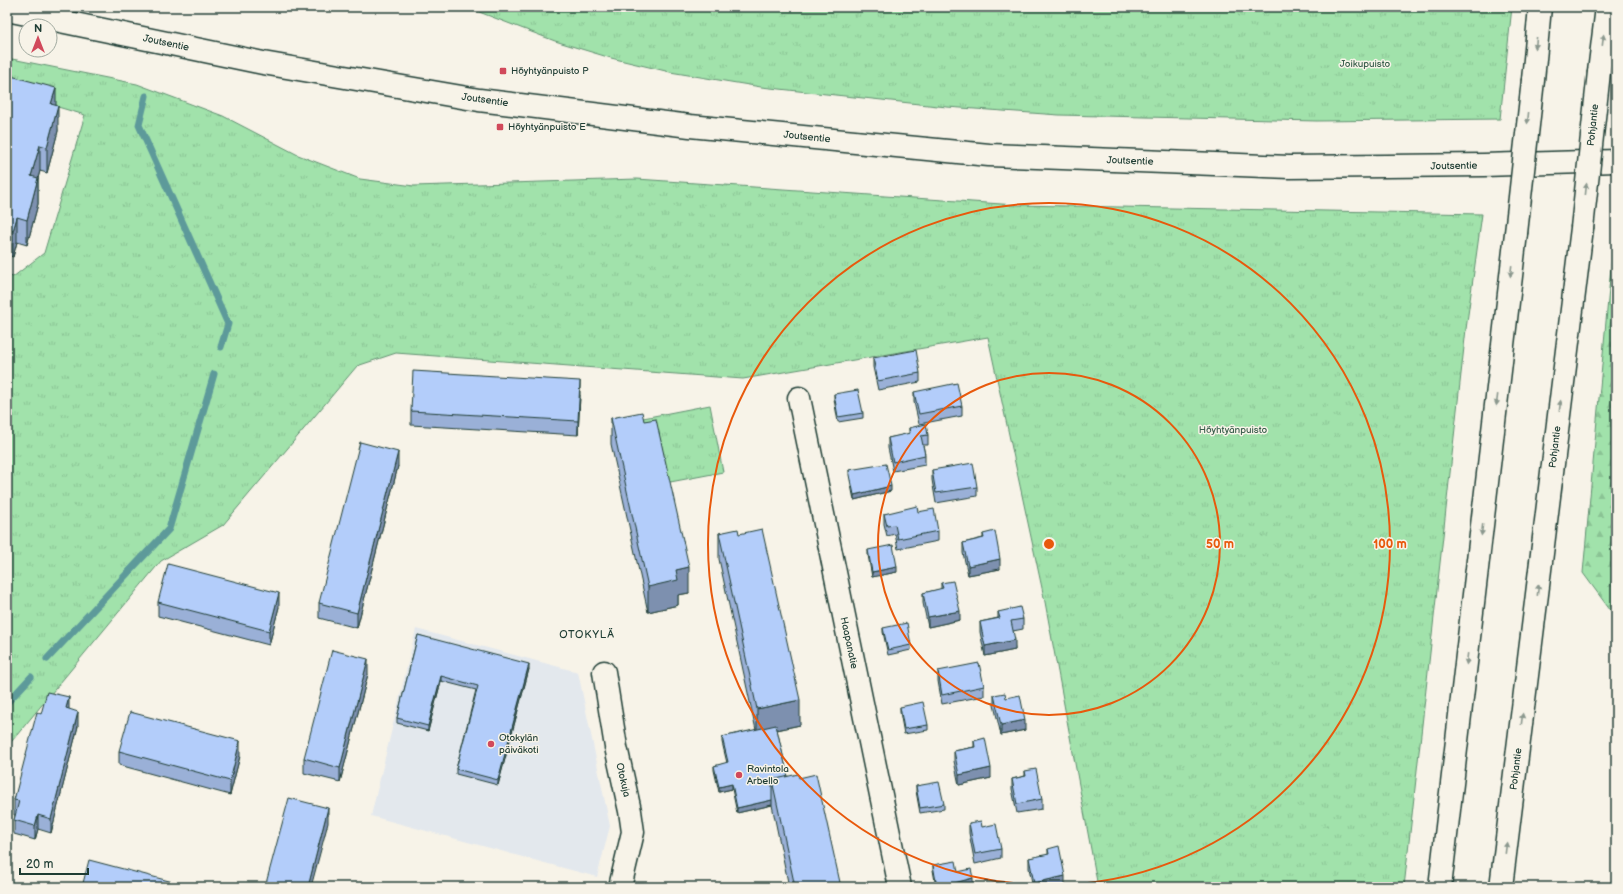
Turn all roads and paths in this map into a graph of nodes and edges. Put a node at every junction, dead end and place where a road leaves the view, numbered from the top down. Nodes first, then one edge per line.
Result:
1 (1540, 7) edge
2 (1607, 7) edge
3 (7, 10) edge
4 (1616, 161) edge
5 (799, 398) dead end
6 (604, 672) dead end
7 (620, 887) edge
8 (900, 887) edge
9 (1440, 887) edge
10 (1501, 887) edge

1 -> 9 main road, bridge
10 -> 2 main road, Pohjantie, bridge
3 - 4 main road, Joutsentie
5 - 8 main road, Haapanatie
6 - 7 main road, Otokuja

